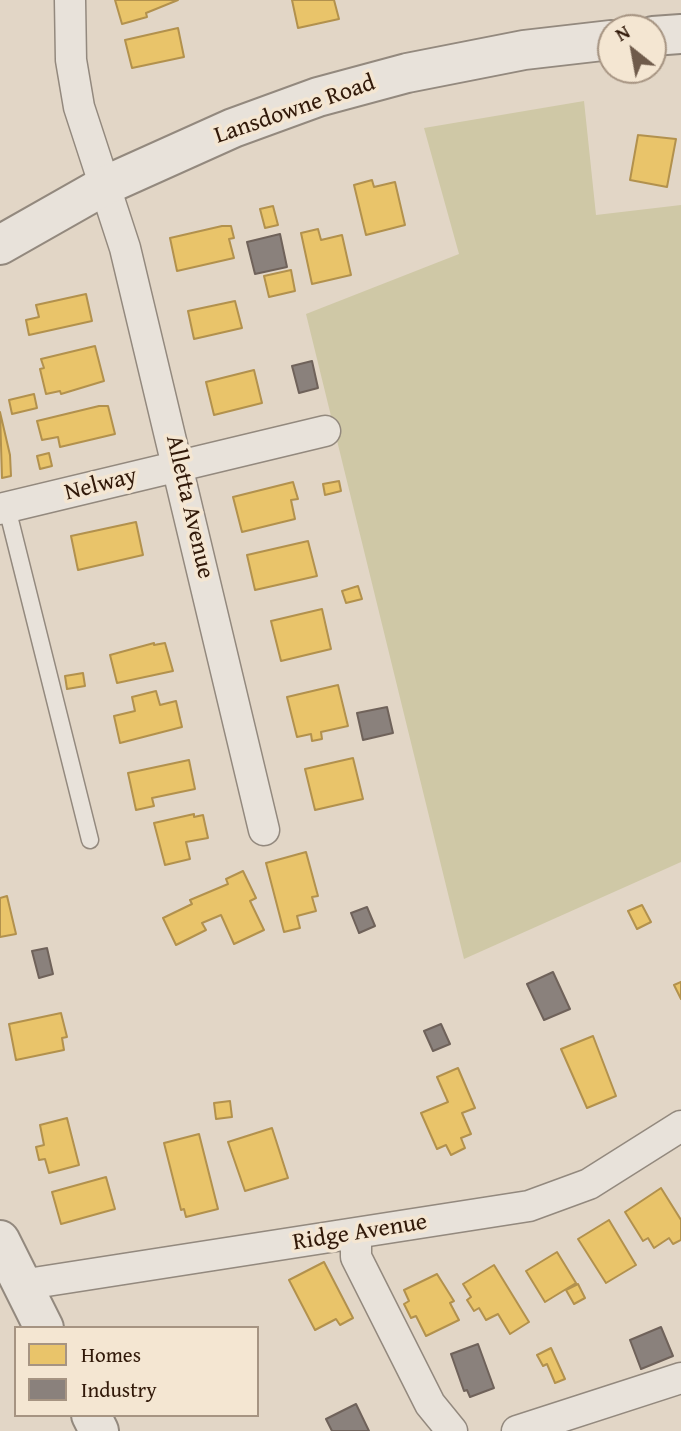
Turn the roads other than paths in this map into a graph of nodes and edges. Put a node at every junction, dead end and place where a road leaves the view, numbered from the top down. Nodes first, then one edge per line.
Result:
1 (70, 0) edge
2 (597, 42) edge
3 (104, 186) junction
4 (0, 245) edge
5 (325, 431) dead end
6 (179, 466) junction
7 (3, 509) edge
8 (264, 830) dead end
9 (90, 839) dead end
10 (681, 1126) edge
11 (356, 1234) junction
12 (0, 1240) edge
13 (21, 1285) junction
14 (43, 1326) edge
15 (681, 1378) edge
16 (452, 1431) edge
17 (517, 1431) edge

1 - 3 street, Alletta Avenue
2 - 3 street, Lansdowne Road
3 - 4 street, Lansdowne Road
3 - 6 street, Alletta Avenue
5 - 6 street, Nelway
6 - 7 street, Nelway
6 - 8 street, Alletta Avenue
7 - 9 lane
10 - 11 street, Ridge Avenue
11 - 13 street, Ridge Avenue
11 - 16 street
12 - 13 street
13 - 14 street
15 - 17 street

